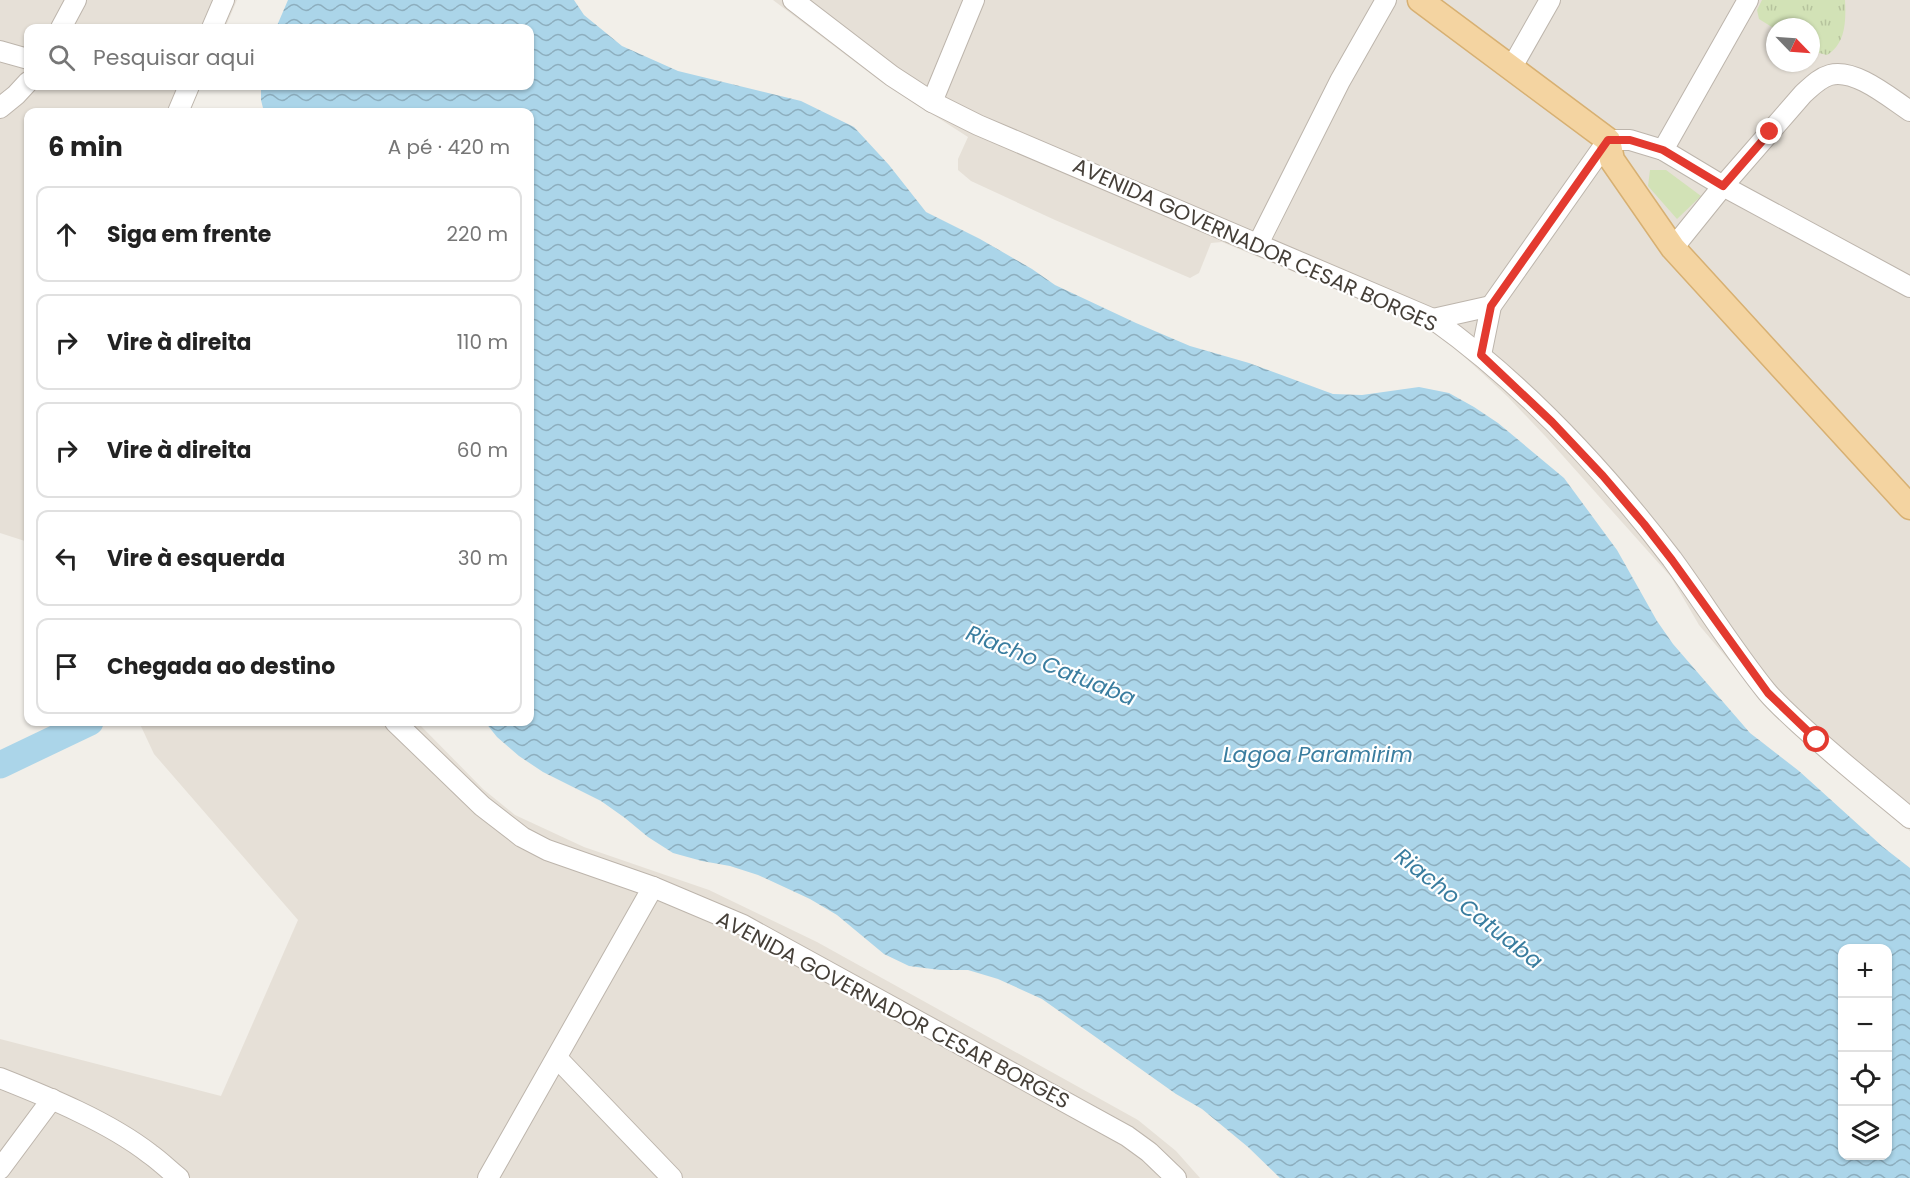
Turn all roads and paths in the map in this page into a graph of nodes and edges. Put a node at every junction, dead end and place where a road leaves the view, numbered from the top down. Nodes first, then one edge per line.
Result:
1 (76, 0) edge
2 (224, 0) edge
3 (793, 0) edge
4 (974, 0) edge
5 (1386, 0) edge
6 (1420, 0) edge
7 (1550, 0) edge
8 (1748, 0) edge
9 (63, 24) edge
10 (214, 24) edge
11 (0, 51) edge
12 (24, 58) edge
13 (1512, 67) junction
14 (24, 86) edge
15 (187, 90) edge
16 (932, 102) junction
17 (0, 108) edge
18 (180, 108) edge
19 (1910, 111) edge
20 (1608, 140) junction
21 (1663, 150) junction
22 (1723, 186) junction
23 (1258, 244) junction
24 (1672, 248) junction
25 (1910, 287) edge
26 (1491, 306) junction
27 (1433, 319) junction
28 (1481, 355) junction
29 (1910, 507) edge
30 (399, 726) edge
31 (1910, 818) edge
32 (653, 887) junction
33 (557, 1058) junction
34 (0, 1078) edge
35 (52, 1099) junction
36 (0, 1169) edge
37 (179, 1178) edge
38 (489, 1178) edge
39 (672, 1178) edge
40 (1176, 1178) edge

1 - 9 street
2 - 10 street
3 - 16 street, AVENIDA GOVERNADOR CESAR BORGES
4 - 16 street
5 - 23 street
6 - 13 main road
7 - 13 street
8 - 21 street
11 - 12 street
13 - 20 main road
14 - 17 street
15 - 18 street
16 - 23 street, AVENIDA GOVERNADOR CESAR BORGES
19 - 22 street
20 - 21 street
20 - 24 main road
20 - 26 street
21 - 22 street
22 - 24 street
22 - 25 street
23 - 27 street, AVENIDA GOVERNADOR CESAR BORGES
24 - 29 main road
26 - 27 street
26 - 28 street
27 - 28 street, AVENIDA GOVERNADOR CESAR BORGES
28 - 31 street, AVENIDA GOVERNADOR CESAR BORGES
30 - 32 street, AVENIDA GOVERNADOR CESAR BORGES
32 - 33 street
32 - 40 street, AVENIDA GOVERNADOR CESAR BORGES
33 - 38 street
33 - 39 street
34 - 35 street
35 - 36 street
35 - 37 street

